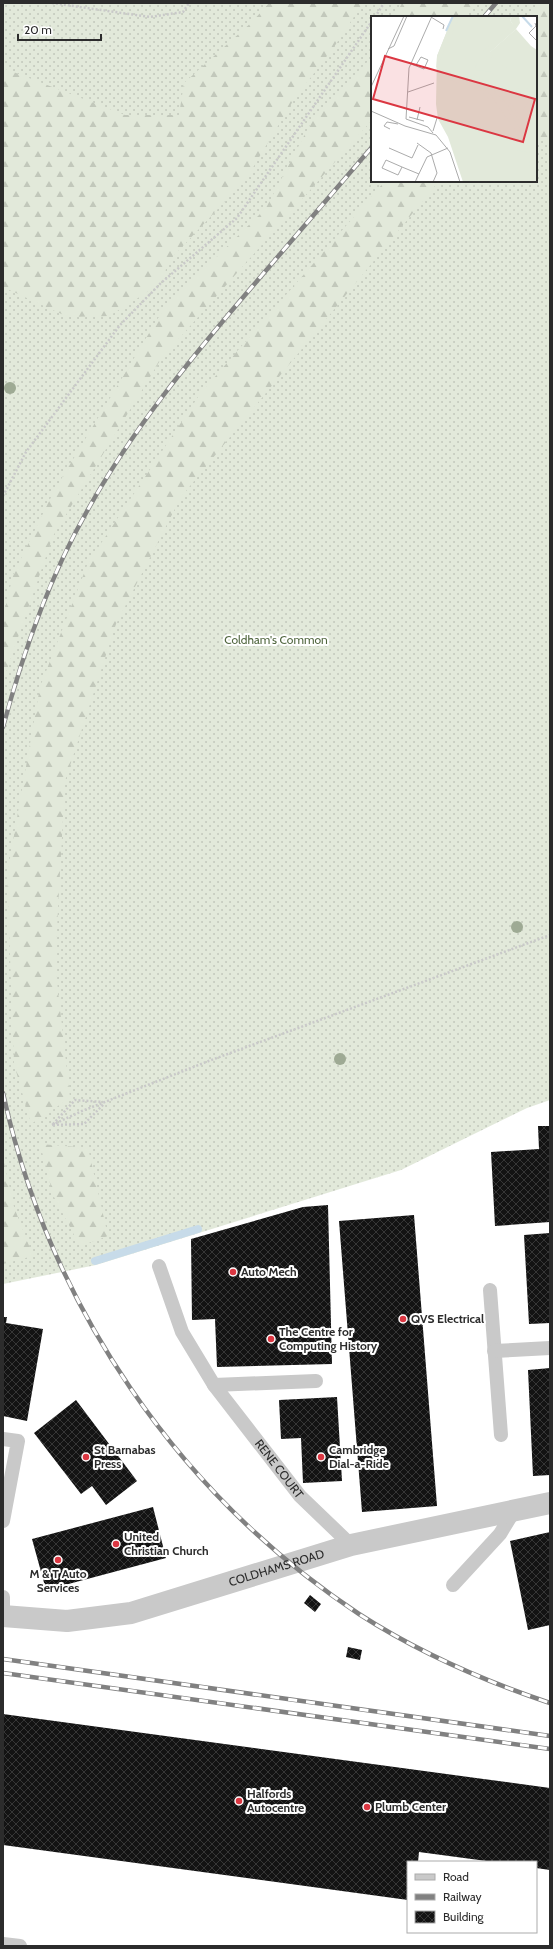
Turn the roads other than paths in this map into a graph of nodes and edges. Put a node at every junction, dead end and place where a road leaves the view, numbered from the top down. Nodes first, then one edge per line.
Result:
1 (158, 1266) dead end
2 (490, 1290) dead end
3 (550, 1348) edge
4 (494, 1351) junction
5 (316, 1381) dead end
6 (214, 1386) junction
7 (501, 1434) dead end
8 (3, 1439) edge
9 (550, 1503) edge
10 (514, 1511) junction
11 (3, 1521) edge
12 (351, 1545) junction
13 (453, 1585) dead end
14 (3, 1597) edge
15 (3, 1615) edge
16 (3, 1944) edge
17 (20, 1946) edge

1 - 6 lane, RENE COURT
2 - 4 lane
3 - 4 lane
4 - 7 lane
5 - 6 lane
6 - 12 lane, RENE COURT
8 - 11 lane
9 - 10 street, COLDHAMS ROAD
10 - 12 street, COLDHAMS ROAD
10 - 13 lane
12 - 15 street, COLDHAMS ROAD
14 - 15 lane
16 - 17 lane

